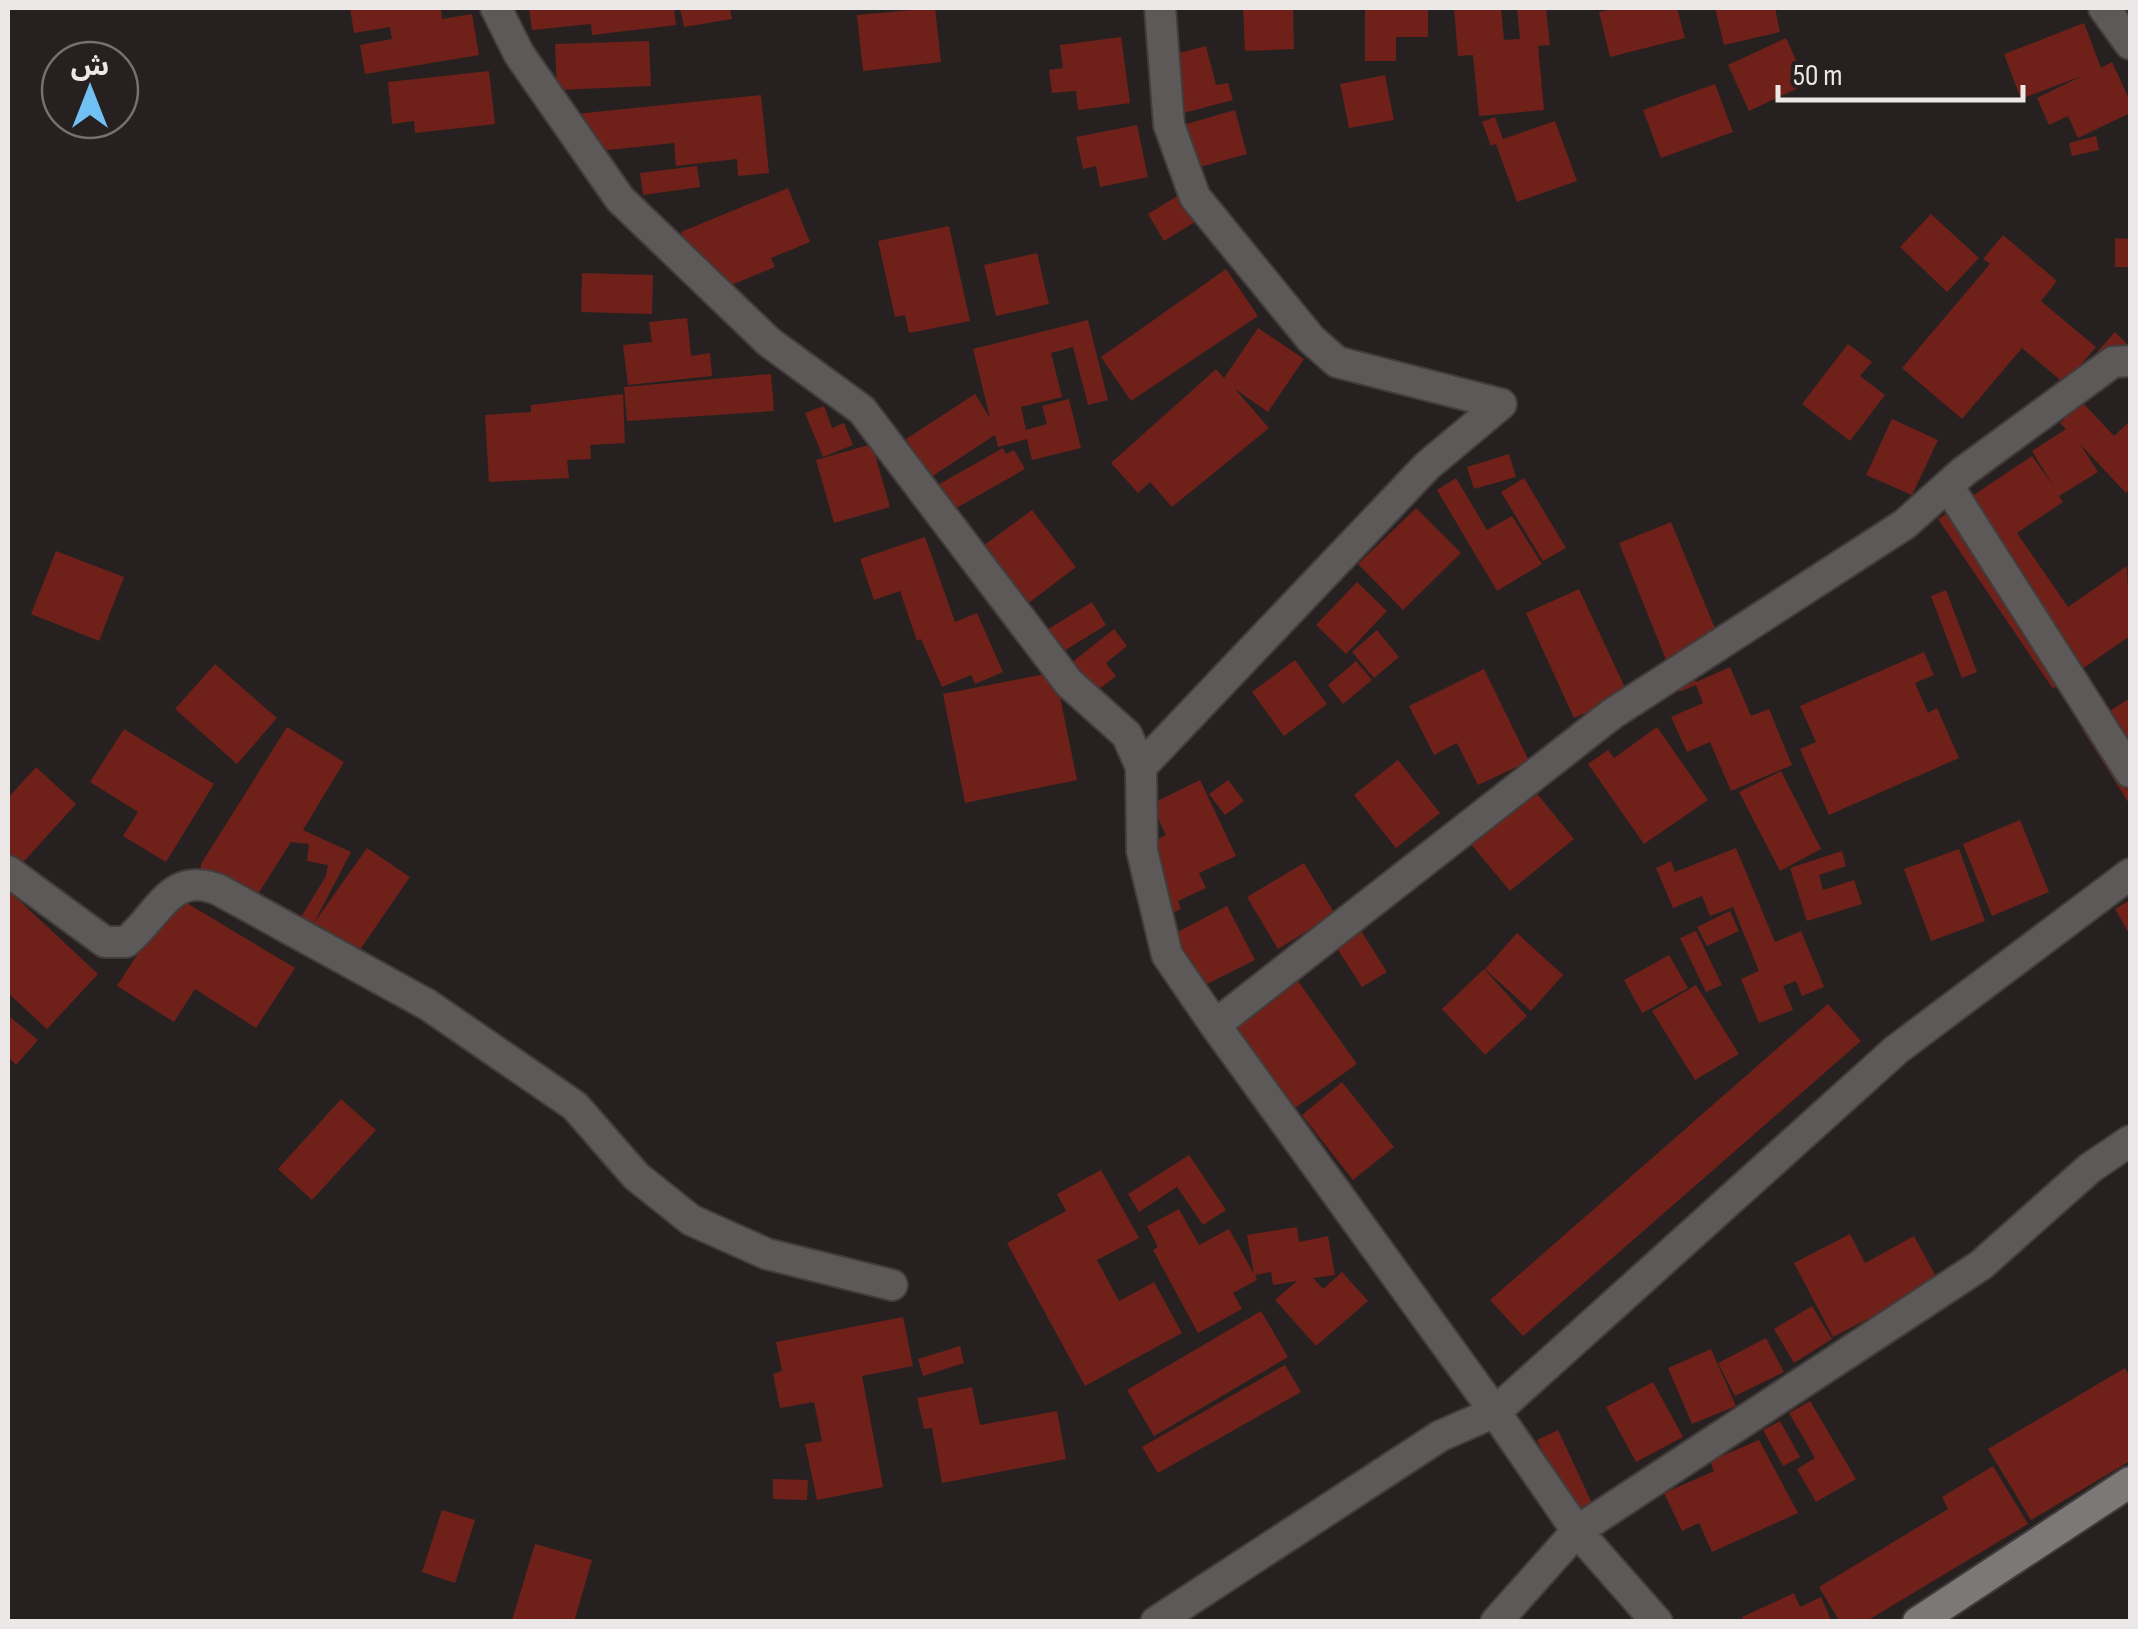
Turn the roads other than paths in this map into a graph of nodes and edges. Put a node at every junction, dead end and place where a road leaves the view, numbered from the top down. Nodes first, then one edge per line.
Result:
1 (496, 8) edge
2 (1160, 8) edge
3 (2104, 8) edge
4 (2130, 44) edge
5 (2130, 361) edge
6 (1948, 486) junction
7 (1141, 767) junction
8 (2130, 772) edge
9 (8, 871) edge
10 (2130, 874) edge
11 (1215, 1024) junction
12 (2130, 1142) edge
13 (892, 1285) dead end
14 (1495, 1412) junction
15 (2130, 1482) edge
16 (1577, 1531) junction
17 (1156, 1622) edge
18 (1496, 1622) edge
19 (1657, 1622) edge
20 (1918, 1622) edge

1 - 7 street
2 - 7 street
3 - 4 street
5 - 6 street
6 - 8 street
6 - 11 street
7 - 11 street
9 - 13 street
10 - 14 street
11 - 14 street
12 - 16 street
14 - 16 street
14 - 17 street
15 - 20 street
16 - 18 street
16 - 19 street

